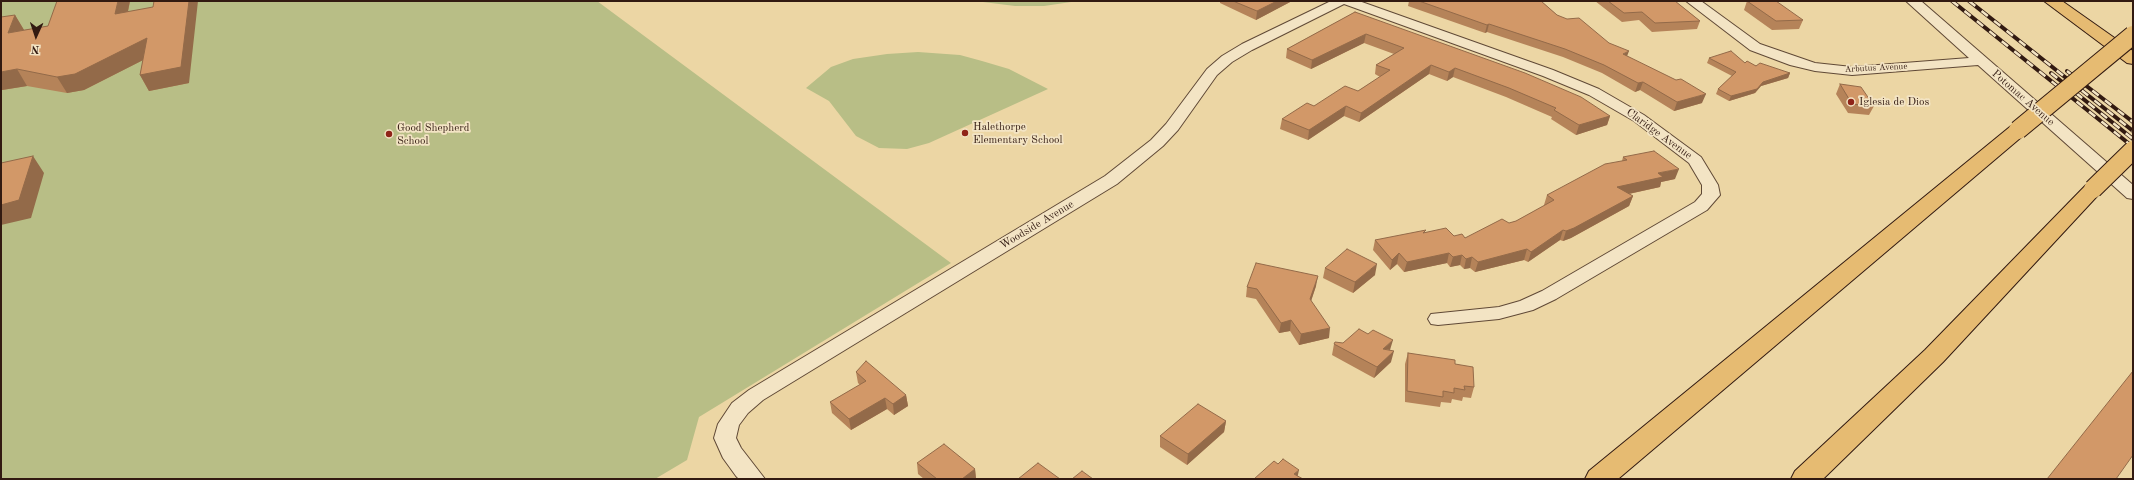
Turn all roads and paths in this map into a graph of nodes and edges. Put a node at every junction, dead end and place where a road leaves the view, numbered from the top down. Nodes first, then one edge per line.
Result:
1 (1341, 1) edge
2 (1347, 1) edge
3 (1693, 1) edge
4 (1913, 1) edge
5 (2052, 1) edge
6 (2073, 1) edge
7 (2133, 36) edge
8 (2133, 43) edge
9 (2133, 59) edge
10 (1980, 61) junction
11 (2133, 150) edge
12 (2133, 194) edge
13 (1438, 319) dead end
14 (754, 479) edge
15 (1599, 479) edge
16 (1805, 479) edge

1 - 14 street, Woodside Avenue
2 - 13 street, Claridge Avenue
3 - 10 street, Arbutus Avenue
4 - 10 street, Potomac Avenue
5 - 9 main road
6 - 8 main road
7 - 15 main road, bridge
10 - 12 street, Potomac Avenue
11 - 16 main road, bridge

